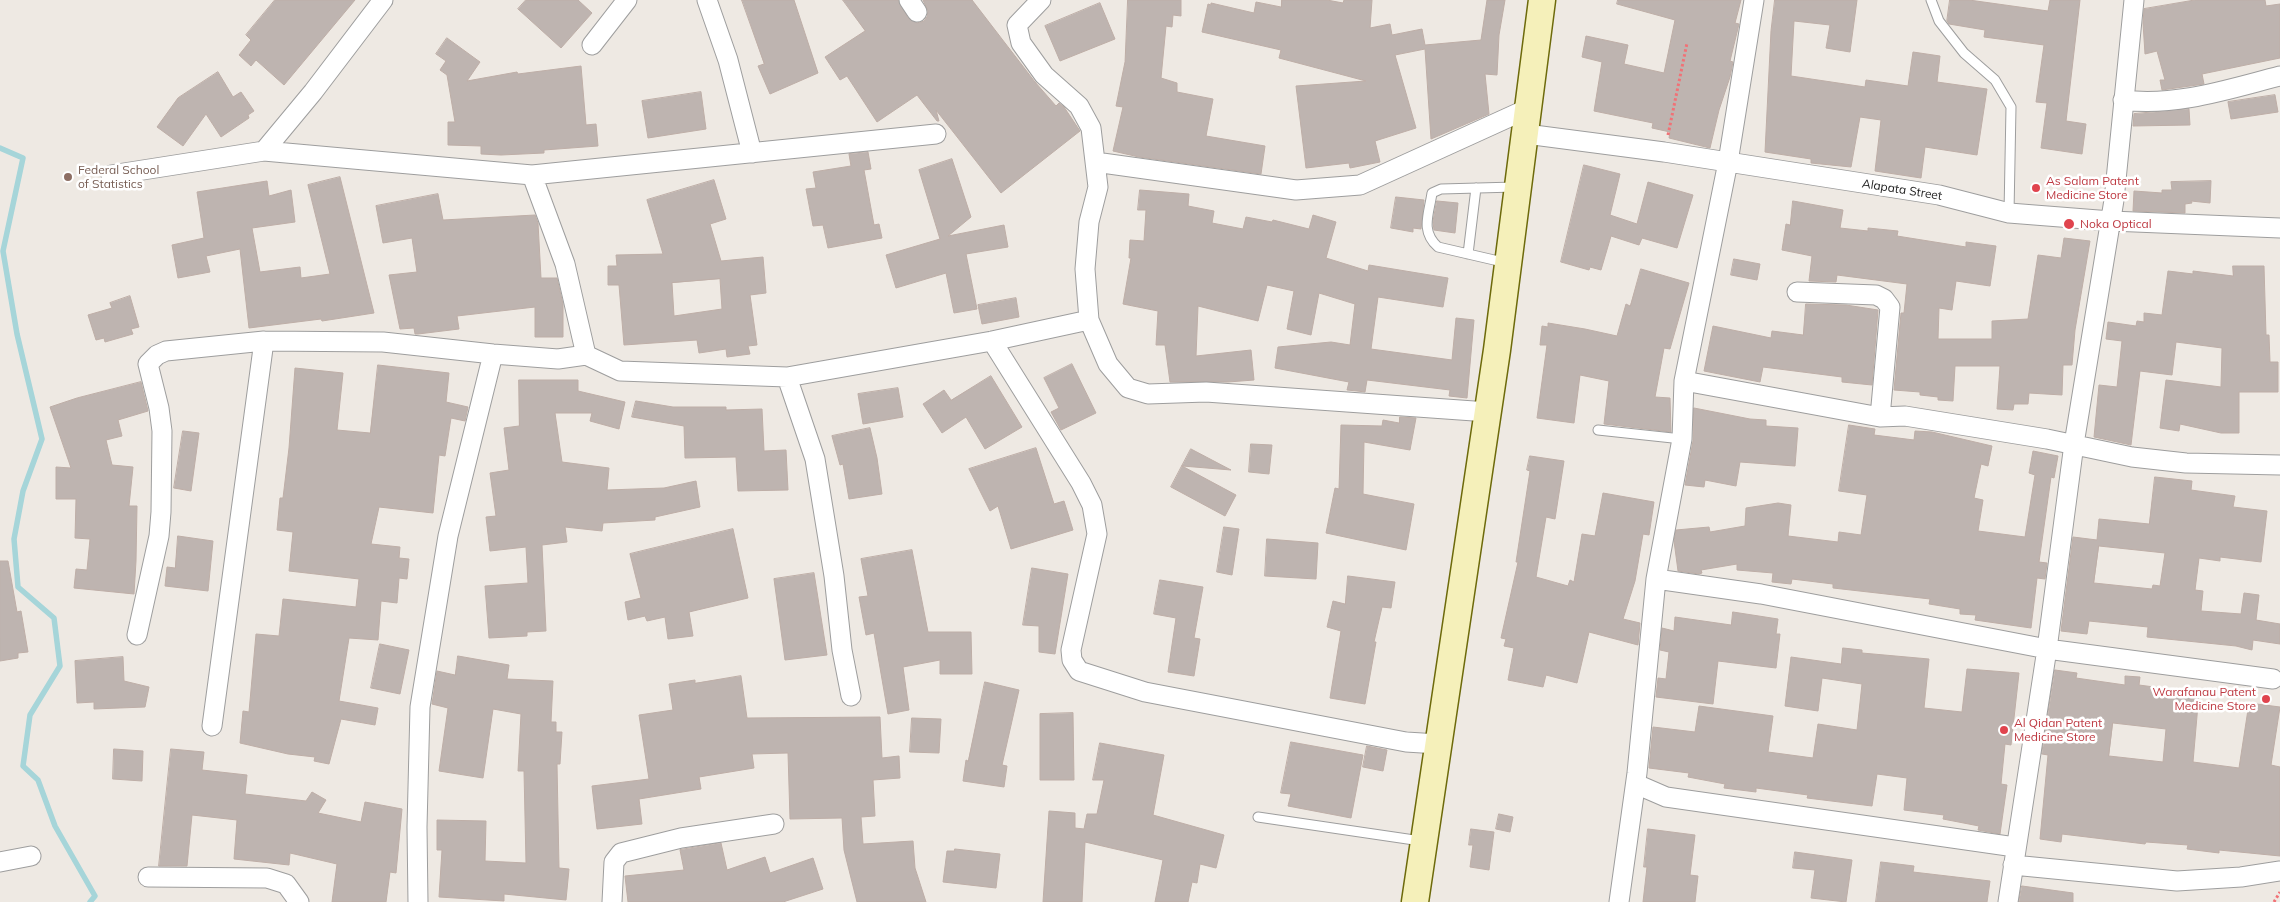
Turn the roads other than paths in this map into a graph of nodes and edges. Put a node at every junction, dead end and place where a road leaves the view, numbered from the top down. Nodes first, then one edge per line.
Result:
1 (383, 0) edge
2 (627, 0) edge
3 (707, 0) edge
4 (1041, 0) edge
5 (1542, 0) edge
6 (1754, 0) edge
7 (1931, 0) edge
8 (2134, 0) edge
9 (592, 44) dead end
10 (2280, 76) edge
11 (2123, 100) junction
12 (1526, 121) junction
13 (936, 134) dead end
14 (264, 151) junction
15 (752, 153) junction
16 (1095, 162) junction
17 (1728, 162) junction
18 (111, 175) dead end
19 (532, 175) junction
20 (1518, 187) junction
21 (1476, 188) junction
22 (2009, 213) junction
23 (2111, 221) junction
24 (2280, 228) edge
25 (1468, 254) junction
26 (1507, 263) junction
27 (1797, 292) dead end
28 (1089, 320) junction
29 (264, 341) junction
30 (992, 341) junction
31 (493, 354) junction
32 (586, 355) junction
33 (787, 377) junction
34 (1684, 381) junction
35 (1488, 412) junction
36 (1880, 417) junction
37 (1598, 430) dead end
38 (1682, 439) junction
39 (2074, 444) junction
40 (2280, 466) edge
41 (1656, 579) junction
42 (137, 635) dead end
43 (2047, 649) junction
44 (2273, 679) dead end
45 (851, 696) dead end
46 (212, 726) dead end
47 (1438, 744) junction
48 (1636, 784) junction
49 (1258, 817) dead end
50 (774, 824) dead end
51 (1424, 842) junction
52 (31, 856) dead end
53 (2014, 856) junction
54 (0, 862) edge
55 (2280, 872) edge
56 (148, 877) dead end
57 (299, 902) edge
58 (418, 902) edge
59 (612, 902) edge
60 (1415, 902) edge
61 (1619, 902) edge
62 (2008, 902) edge

1 - 14 street
2 - 9 street
3 - 15 street
4 - 16 street
5 - 12 street
6 - 17 street
7 - 22 lane
8 - 11 street
10 - 11 street
11 - 23 street
12 - 16 street
12 - 17 street, Alapata Street
12 - 20 street
13 - 15 street
14 - 18 street
14 - 19 street
15 - 19 street
16 - 28 street
17 - 22 street, Alapata Street
17 - 34 street
19 - 32 street
20 - 21 lane
20 - 26 street
21 - 25 lane
21 - 25 lane
22 - 23 street, Alapata Street
23 - 24 street, Alapata Street
23 - 39 street
25 - 26 lane
26 - 35 street
27 - 36 street
28 - 30 street
28 - 35 street
29 - 31 street
29 - 42 street
29 - 46 street
30 - 33 street
30 - 47 street
31 - 32 street
31 - 58 street
32 - 33 street
33 - 45 street
34 - 36 street
34 - 38 street
35 - 47 street
36 - 39 street
37 - 38 lane
38 - 41 street
39 - 40 street
39 - 43 street
41 - 43 street
41 - 48 street
43 - 44 street
43 - 53 street
47 - 51 street
48 - 53 street
48 - 61 street
49 - 51 lane
50 - 59 street
51 - 60 street
52 - 54 street
53 - 55 street
53 - 62 street
56 - 57 street

